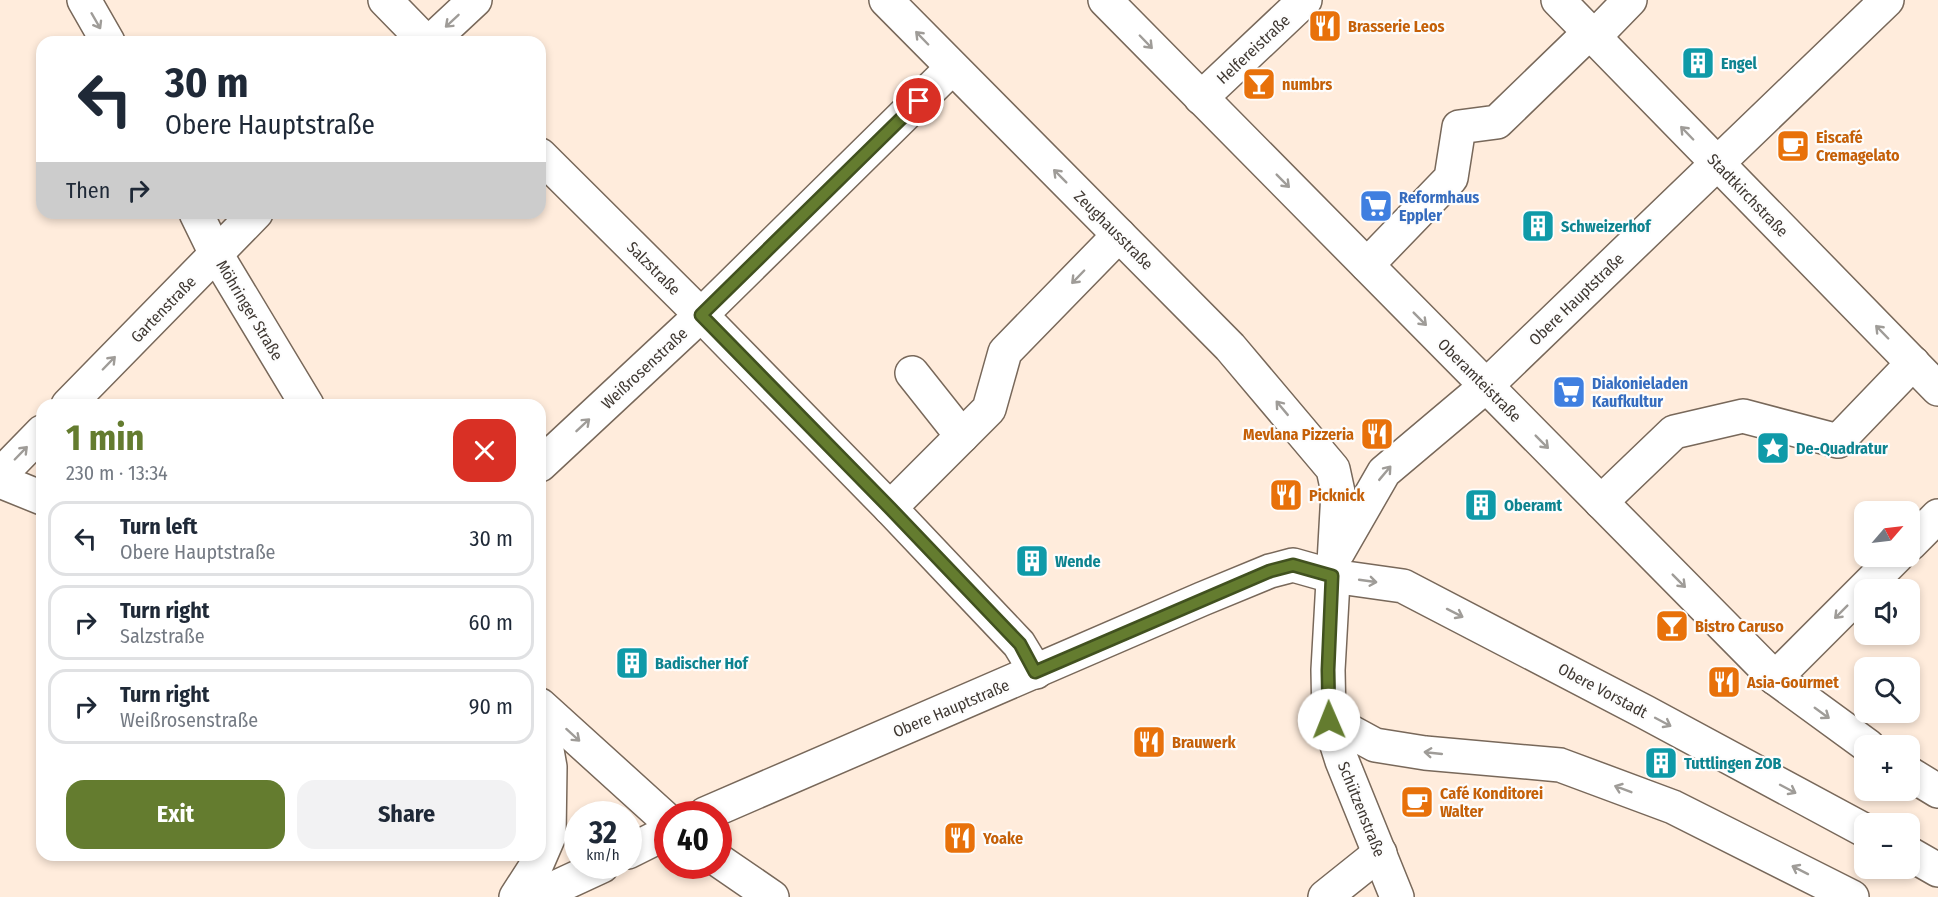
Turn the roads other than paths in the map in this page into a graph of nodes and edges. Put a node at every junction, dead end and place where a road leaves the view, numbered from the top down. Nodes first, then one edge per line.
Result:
1 (84, 0) edge
2 (386, 0) edge
3 (475, 0) edge
4 (886, 0) edge
5 (1105, 0) edge
6 (1305, 0) edge
7 (1558, 0) edge
8 (1630, 0) edge
9 (1887, 0) edge
10 (1592, 35) junction
11 (105, 36) edge
12 (422, 36) edge
13 (435, 36) edge
14 (952, 69) junction
15 (1201, 98) junction
16 (546, 161) edge
17 (1717, 163) junction
18 (199, 219) edge
19 (250, 219) edge
20 (1119, 235) junction
21 (216, 254) junction
22 (1367, 265) junction
23 (701, 315) junction
24 (1913, 363) junction
25 (912, 373) dead end
26 (1486, 386) junction
27 (1938, 389) edge
28 (75, 399) edge
29 (303, 399) edge
30 (962, 436) junction
31 (36, 438) edge
32 (546, 459) edge
33 (1333, 469) joint
34 (0, 475) edge
35 (0, 481) edge
36 (36, 496) edge
37 (1600, 502) junction
38 (890, 508) junction
39 (1938, 516) edge
40 (1920, 534) edge
41 (1886, 567) edge
42 (1333, 568) junction
43 (1035, 672) junction
44 (1775, 678) junction
45 (546, 710) edge
46 (1329, 720) junction
47 (1854, 736) edge
48 (546, 745) edge
49 (1920, 780) edge
50 (1938, 791) edge
51 (732, 802) edge
52 (654, 808) edge
53 (1854, 825) edge
54 (546, 843) edge
55 (1380, 853) junction
56 (1920, 860) edge
57 (538, 861) edge
58 (1938, 870) edge
59 (732, 874) edge
60 (574, 879) edge
61 (750, 892) edge
62 (516, 897) edge
63 (535, 897) edge
64 (1325, 897) edge
65 (1397, 897) edge
66 (1852, 897) edge

1 -> 11 street
2 - 12 street
3 -> 13 street
14 -> 4 street, Zeughausstraße
5 -> 15 street, Oberamteistraße
6 - 15 street, Helfereistraße
7 - 10 street, Stadtkirchstraße
8 - 10 street
9 - 17 street, Obere Hauptstraße
17 -> 10 street, Stadtkirchstraße
10 - 22 street
20 -> 14 street, Zeughausstraße
14 - 23 street, Weißrosenstraße
15 -> 22 street, Oberamteistraße
16 - 23 street, Salzstraße
24 -> 17 street, Stadtkirchstraße
17 - 26 street, Obere Hauptstraße
18 - 21 street, Möhringer Straße
19 - 21 street, Gartenstraße
20 -> 30 street
33 -> 20 street, Zeughausstraße
28 -> 21 street, Gartenstraße
21 - 29 street, Möhringer Straße
22 -> 26 street, Oberamteistraße
32 -> 23 street, Weißrosenstraße
23 - 38 street, Salzstraße
24 - 27 street, Stadtkirchstraße
24 - 37 street
25 - 30 street
26 -> 37 street, Oberamteistraße
42 -> 26 street, Obere Hauptstraße
30 - 38 street
34 -> 31 street
33 - 42 street, Schützenstraße
35 - 36 street
37 -> 44 street, Oberamteistraße
38 - 43 street, Salzstraße
39 - 40 street
41 -> 44 street
42 - 43 street, Obere Hauptstraße
42 - 46 street, Schützenstraße
42 -> 53 street, Obere Vorstadt
43 - 51 street, Obere Hauptstraße
44 -> 47 street, Oberamteistraße
45 -> 52 street
46 - 55 street, Schützenstraße
66 -> 46 street
48 - 54 street
49 - 50 street
55 - 64 street
55 - 65 street, Schützenstraße
56 - 58 street
57 - 62 street
59 - 61 street
60 - 63 street

